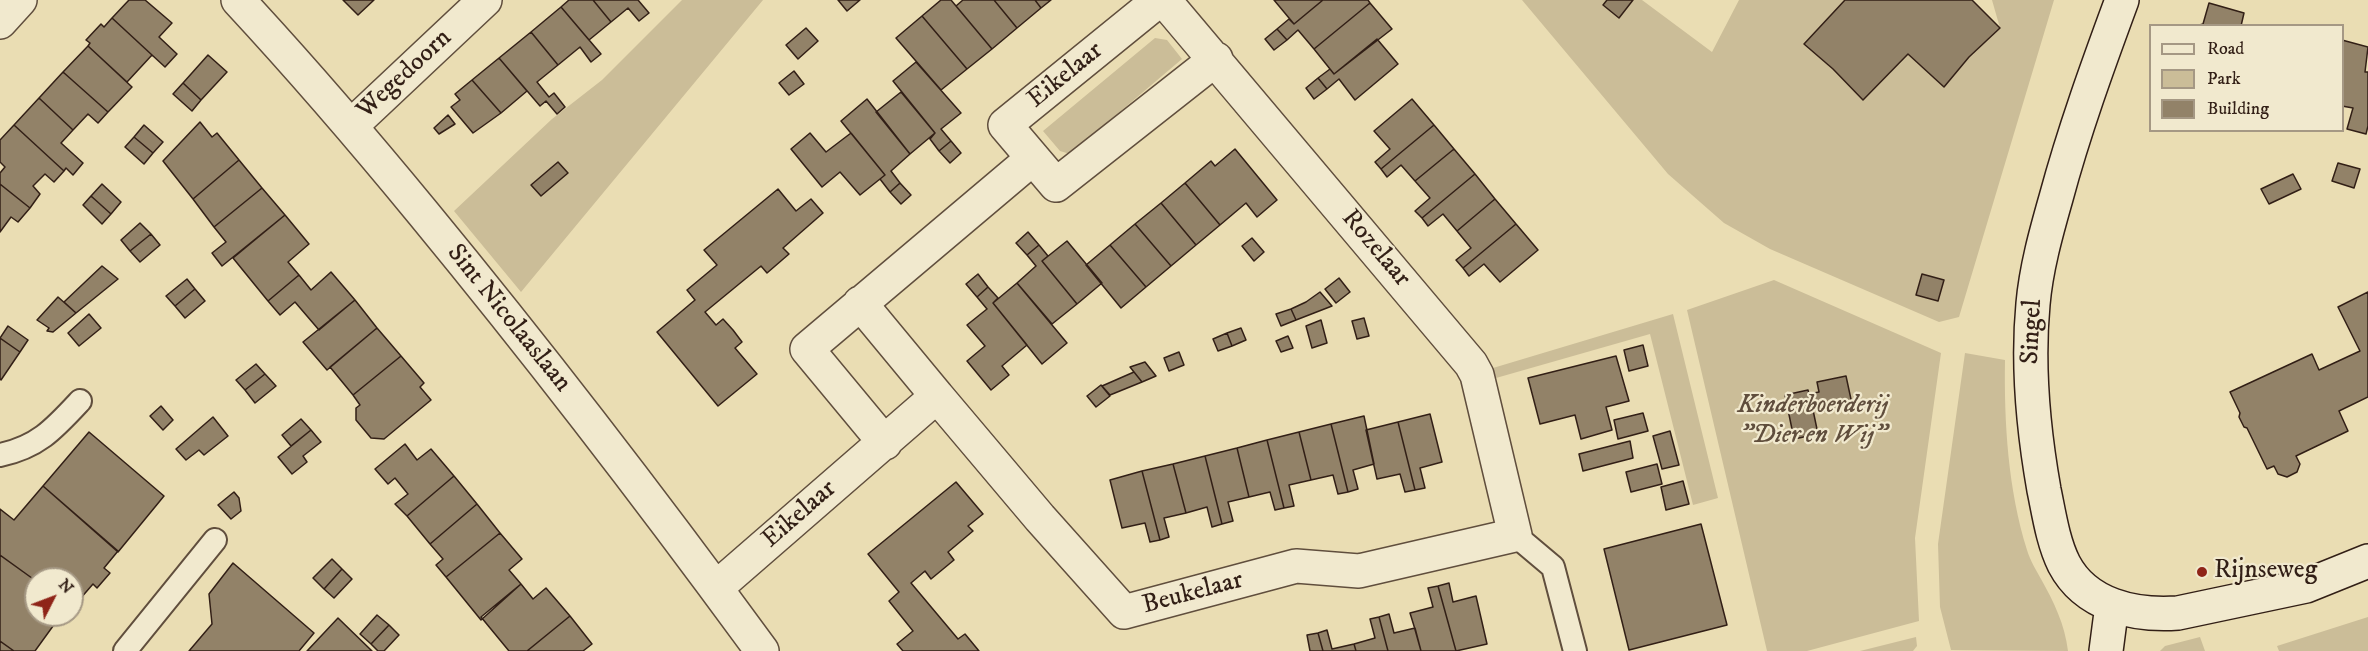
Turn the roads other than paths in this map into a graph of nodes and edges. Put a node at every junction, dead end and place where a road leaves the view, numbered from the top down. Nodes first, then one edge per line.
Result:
1 (20, 0) edge
2 (238, 0) edge
3 (485, 0) edge
4 (1159, 0) edge
5 (1164, 0) edge
6 (2122, 0) edge
7 (0, 22) edge
8 (1216, 59) junction
9 (351, 126) junction
10 (1032, 159) junction
11 (860, 303) junction
12 (937, 396) junction
13 (80, 401) dead end
14 (885, 443) junction
15 (0, 455) edge
16 (1511, 536) junction
17 (215, 540) dead end
18 (2368, 561) edge
19 (716, 588) junction
20 (2112, 605) junction
21 (124, 651) edge
22 (762, 651) edge
23 (1575, 651) edge
24 (2106, 651) edge

1 - 7 street
2 - 9 street, Sint Nicolaaslaan
3 - 9 street, Wegedoorn
4 - 10 street, Eikelaar
5 - 8 street, Rozelaar
6 - 20 street, Singel
8 - 10 street, Eikelaar
8 - 16 street, Rozelaar
9 - 19 street, Sint Nicolaaslaan
10 - 11 street
11 - 12 street
11 - 14 street
12 - 14 street, Eikelaar
12 - 16 street, Beukelaar
13 - 15 lane
14 - 19 street, Eikelaar
16 - 23 lane
17 - 21 lane
18 - 20 street, Singel
19 - 22 street, Sint Nicolaaslaan
20 - 24 street

